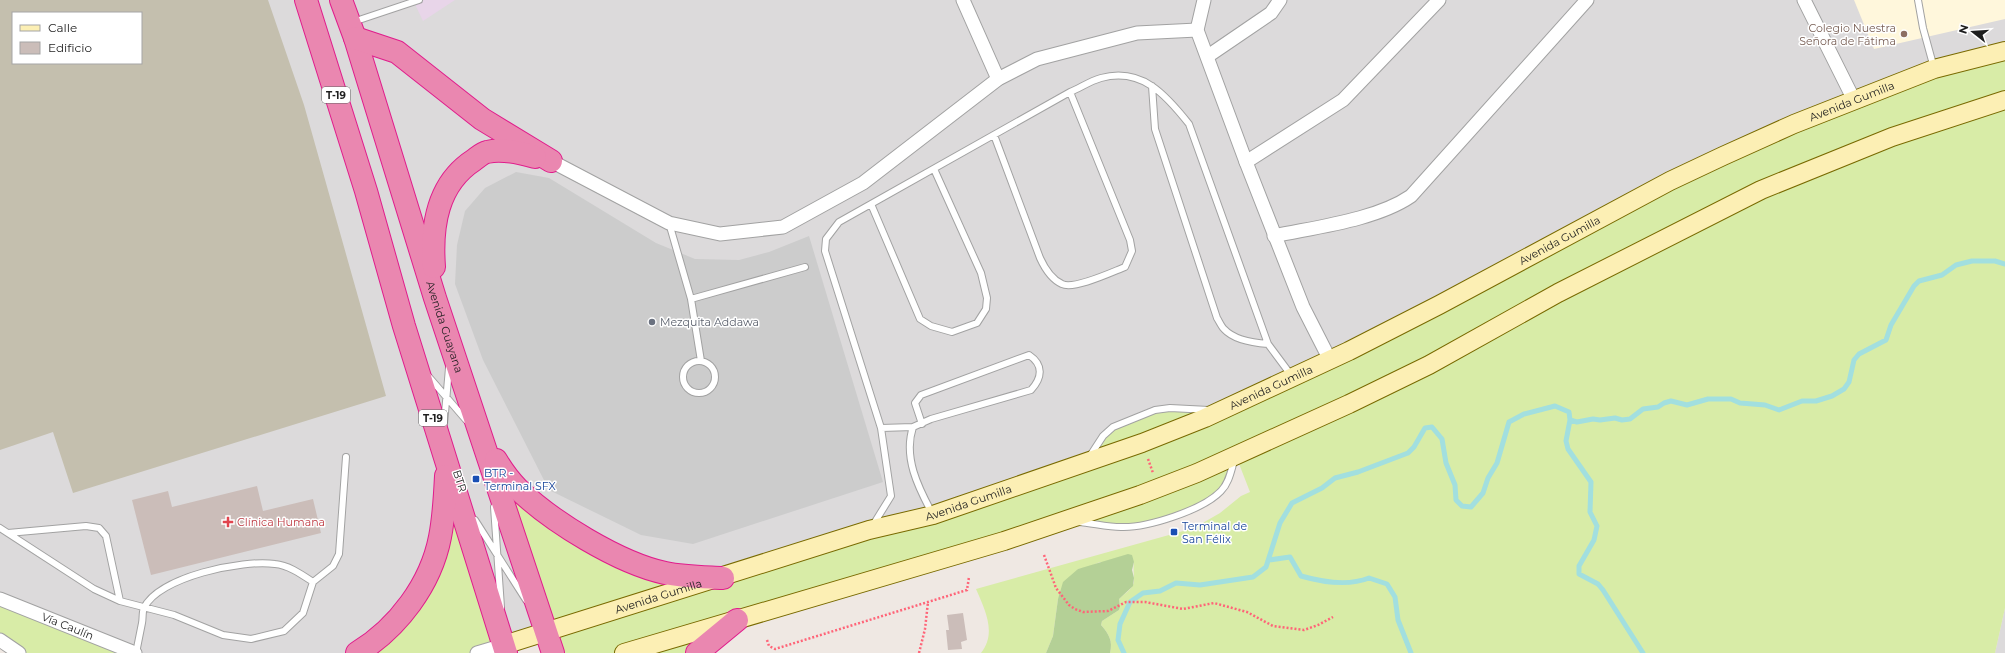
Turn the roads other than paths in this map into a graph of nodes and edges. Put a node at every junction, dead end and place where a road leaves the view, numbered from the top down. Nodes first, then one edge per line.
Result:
1 (306, 0) edge
2 (341, 0) edge
3 (419, 0) edge
4 (963, 0) edge
5 (1204, 0) edge
6 (1280, 0) edge
7 (1439, 0) edge
8 (1587, 0) edge
9 (1804, 0) edge
10 (1918, 0) edge
11 (1197, 30) junction
12 (352, 31) junction
13 (2005, 51) edge
14 (1208, 56) junction
15 (1934, 69) junction
16 (998, 79) junction
17 (1152, 86) junction
18 (1070, 92) junction
19 (1854, 100) junction
20 (2005, 100) edge
21 (994, 135) junction
22 (551, 161) junction
23 (1246, 162) junction
24 (934, 169) junction
25 (871, 204) junction
26 (669, 224) junction
27 (1274, 236) junction
28 (805, 267) dead end
29 (436, 298) junction
30 (691, 299) junction
31 (1268, 344) junction
32 (452, 347) junction
33 (1330, 360) junction
34 (701, 361) junction
35 (415, 363) junction
36 (1293, 378) junction
37 (446, 397) junction
38 (1220, 411) junction
39 (922, 424) junction
40 (468, 426) dead end
41 (913, 427) junction
42 (881, 428) junction
43 (445, 432) dead end
44 (484, 444) junction
45 (1236, 455) junction
46 (346, 457) dead end
47 (446, 461) junction
48 (1085, 464) junction
49 (491, 499) dead end
50 (470, 511) dead end
51 (932, 515) junction
52 (1068, 520) junction
53 (0, 528) edge
54 (869, 530) junction
55 (8, 533) junction
56 (498, 558) junction
57 (723, 578) junction
58 (313, 582) junction
59 (0, 599) edge
60 (120, 601) junction
61 (144, 608) junction
62 (736, 620) junction
63 (546, 632) junction
64 (0, 640) edge
65 (505, 649) edge
66 (19, 653) edge
67 (135, 653) edge
68 (357, 653) edge
69 (477, 653) edge
70 (553, 653) edge
71 (624, 653) edge
72 (697, 653) edge

1 - 35 highway, T-19
2 - 12 highway, Avenida Guayana
3 - 12 lane
4 - 16 street
5 - 11 street
6 - 14 street
7 - 23 street
8 - 27 street
9 - 19 street
10 - 15 lane
11 - 14 street
11 - 16 street
12 - 22 highway
12 - 29 highway, Avenida Guayana
13 - 15 main road, Avenida Gumilla
14 - 23 street
15 - 19 main road, Avenida Gumilla
16 - 26 street
17 - 18 lane
17 - 31 lane
17 - 31 lane
18 - 21 lane
18 - 21 lane
19 - 33 main road, Avenida Gumilla
20 - 45 main road
21 - 24 lane
22 - 26 street
22 - 29 highway
23 - 27 street
24 - 25 lane
24 - 25 lane
25 - 42 lane
26 - 30 lane
27 - 33 street
28 - 30 lane
29 - 32 highway, Avenida Guayana
30 - 34 lane
31 - 36 lane
32 - 37 lane
32 - 44 highway, Avenida Guayana
33 - 36 main road, Avenida Gumilla
34 - 34 lane
35 - 37 lane
35 - 47 highway, T-19
36 - 38 main road, Avenida Gumilla
37 - 40 lane
37 - 43 lane
38 - 48 main road, Avenida Gumilla
38 - 48 lane
39 - 39 lane
39 - 41 lane
41 - 42 lane
41 - 51 lane
42 - 54 lane
44 - 57 highway
44 - 63 highway, Avenida Guayana
45 - 52 main road
45 - 52 lane
46 - 58 lane
47 - 65 highway, T-19
47 - 68 highway
48 - 51 main road, Avenida Gumilla
49 - 56 lane
50 - 56 lane
51 - 54 main road, Avenida Gumilla
52 - 62 main road
53 - 55 lane
54 - 57 main road, Avenida Gumilla
55 - 60 lane
55 - 60 lane
56 - 63 lane
56 - 65 lane
57 - 63 main road, Avenida Gumilla
58 - 61 lane
58 - 61 lane
59 - 67 street, Vía Caulín
60 - 61 lane
61 - 67 lane
62 - 71 main road
62 - 72 highway
63 - 65 main road, Avenida Gumilla
63 - 70 highway, Avenida Guayana
64 - 66 street
65 - 69 street

